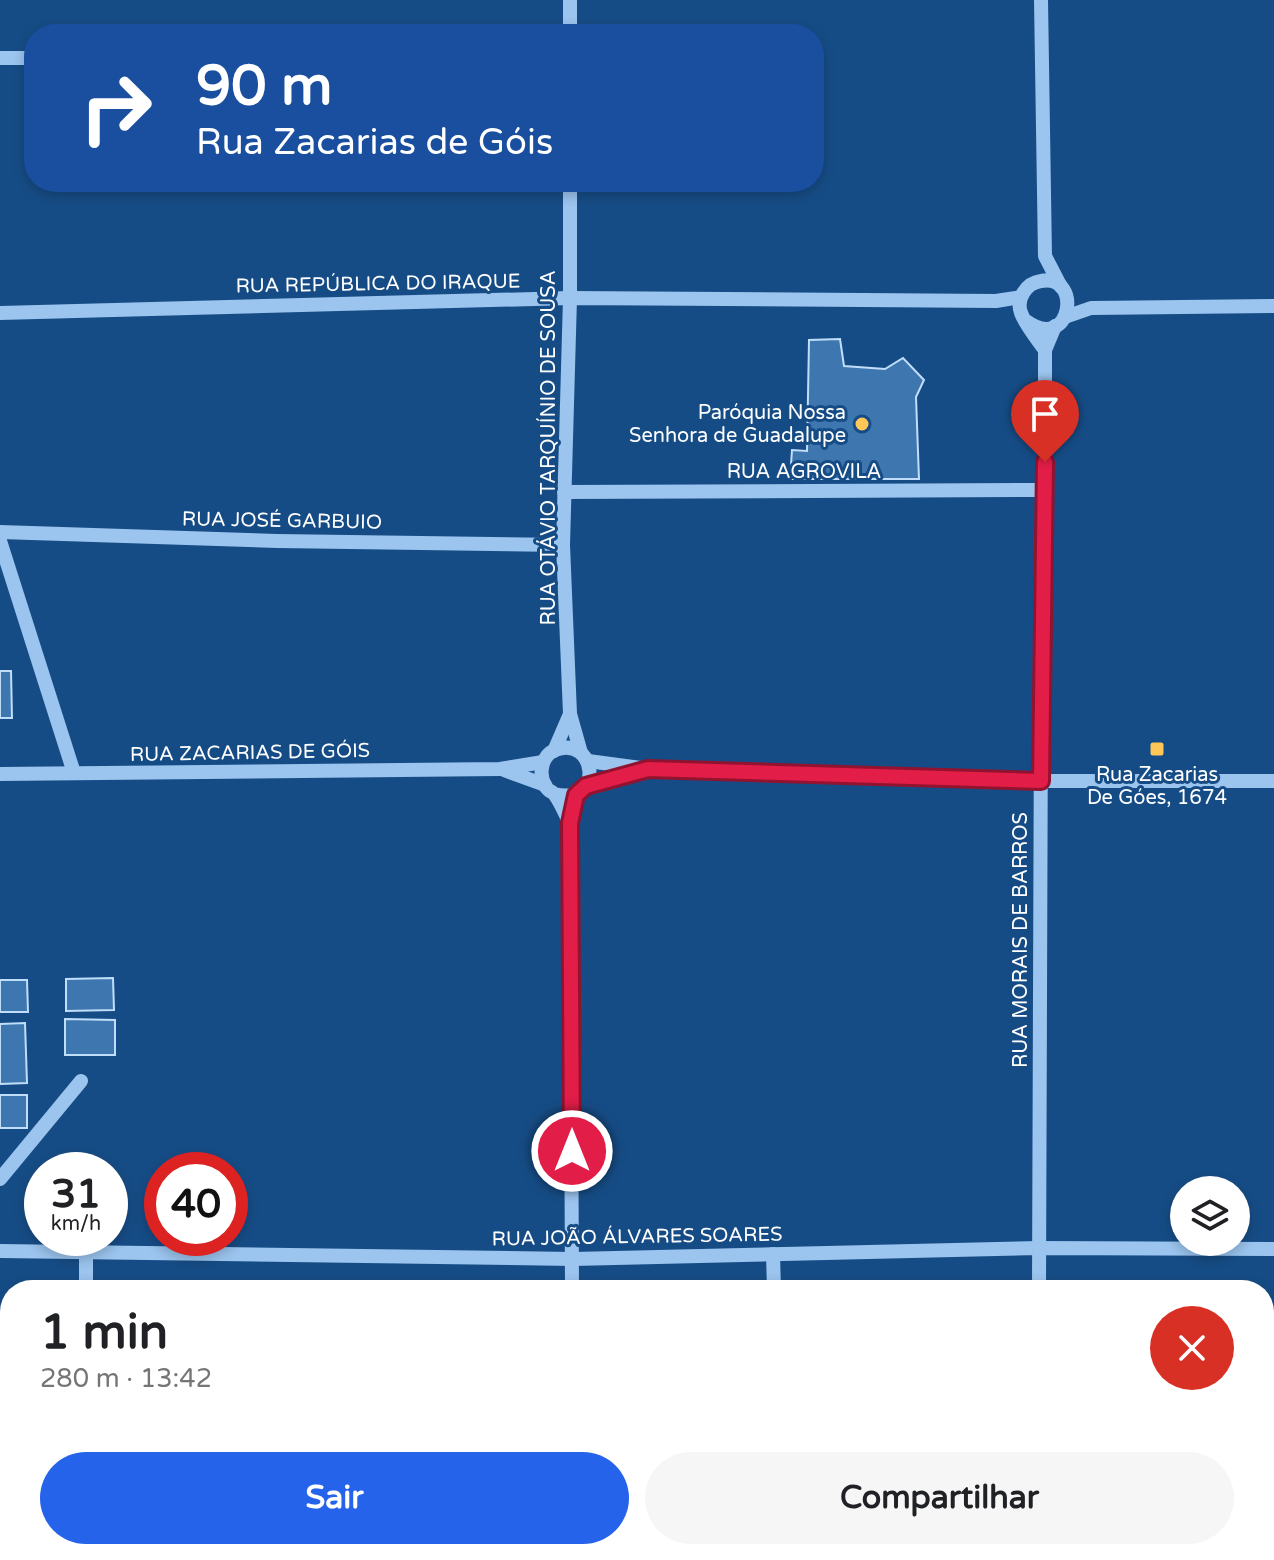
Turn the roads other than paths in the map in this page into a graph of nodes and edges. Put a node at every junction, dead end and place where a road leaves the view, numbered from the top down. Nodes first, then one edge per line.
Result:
1 (570, 0) edge
2 (1041, 0) edge
3 (570, 24) edge
4 (0, 58) edge
5 (24, 58) edge
6 (570, 192) edge
7 (1045, 256) junction
8 (1064, 292) junction
9 (570, 298) junction
10 (1024, 304) junction
11 (1274, 306) edge
12 (1091, 308) junction
13 (0, 313) edge
14 (1060, 322) junction
15 (1045, 350) junction
16 (1045, 490) junction
17 (564, 492) junction
18 (0, 532) edge
19 (0, 541) edge
20 (563, 545) junction
21 (570, 714) junction
22 (554, 751) junction
23 (585, 757) junction
24 (543, 762) junction
25 (500, 769) junction
26 (648, 769) junction
27 (74, 773) junction
28 (0, 774) edge
29 (1041, 781) junction
30 (1274, 781) edge
31 (549, 790) junction
32 (581, 790) junction
33 (570, 823) junction
34 (81, 1081) dead end
35 (0, 1179) edge
36 (1039, 1248) junction
37 (1274, 1249) edge
38 (0, 1251) edge
39 (24, 1251) edge
40 (128, 1253) edge
41 (773, 1254) junction
42 (86, 1256) edge
43 (573, 1259) junction
44 (86, 1280) edge
45 (572, 1280) edge
46 (774, 1280) edge
47 (1039, 1280) edge

1 - 3 street
2 - 7 street
4 - 5 street
6 - 9 street, RUA OTÁVIO TARQUÍNIO DE SOUSA
7 - 8 street
7 - 10 street
8 - 10 street
8 - 12 street
8 - 14 street
9 - 10 street, RUA REPÚBLICA DO IRAQUE
9 - 13 street, RUA REPÚBLICA DO IRAQUE
9 - 17 street, RUA OTÁVIO TARQUÍNIO DE SOUSA
10 - 14 street
10 - 15 street
11 - 12 street
12 - 14 street
14 - 15 street, RUA MORAIS DE BARROS
15 - 16 street, RUA MORAIS DE BARROS
16 - 17 street, RUA AGROVILA
16 - 29 street, RUA MORAIS DE BARROS
17 - 20 street, RUA OTÁVIO TARQUÍNIO DE SOUSA
18 - 20 street, RUA JOSÉ GARBUIO
19 - 27 street
20 - 21 street, RUA OTÁVIO TARQUÍNIO DE SOUSA
21 - 22 street, RUA OTÁVIO TARQUÍNIO DE SOUSA
21 - 23 street, RUA OTÁVIO TARQUÍNIO DE SOUSA
22 - 23 street
22 - 24 street
23 - 26 street
23 - 32 street
24 - 25 street, RUA ZACARIAS DE GÓIS
24 - 31 street
25 - 27 street, RUA ZACARIAS DE GÓIS
25 - 31 street, RUA ZACARIAS DE GÓIS
26 - 29 street
26 - 32 street
27 - 28 street, RUA ZACARIAS DE GÓIS
29 - 30 street
29 - 36 street, RUA MORAIS DE BARROS
31 - 32 street
31 - 33 street
32 - 33 street
33 - 43 street
34 - 35 street
36 - 37 street, RUA JOÃO ÁLVARES SOARES
36 - 41 street, RUA JOÃO ÁLVARES SOARES
36 - 47 street, RUA MORAIS DE BARROS
38 - 39 street, RUA JOÃO ÁLVARES SOARES
40 - 43 street, RUA JOÃO ÁLVARES SOARES
41 - 43 street, RUA JOÃO ÁLVARES SOARES
41 - 46 street
42 - 44 street
43 - 45 street

